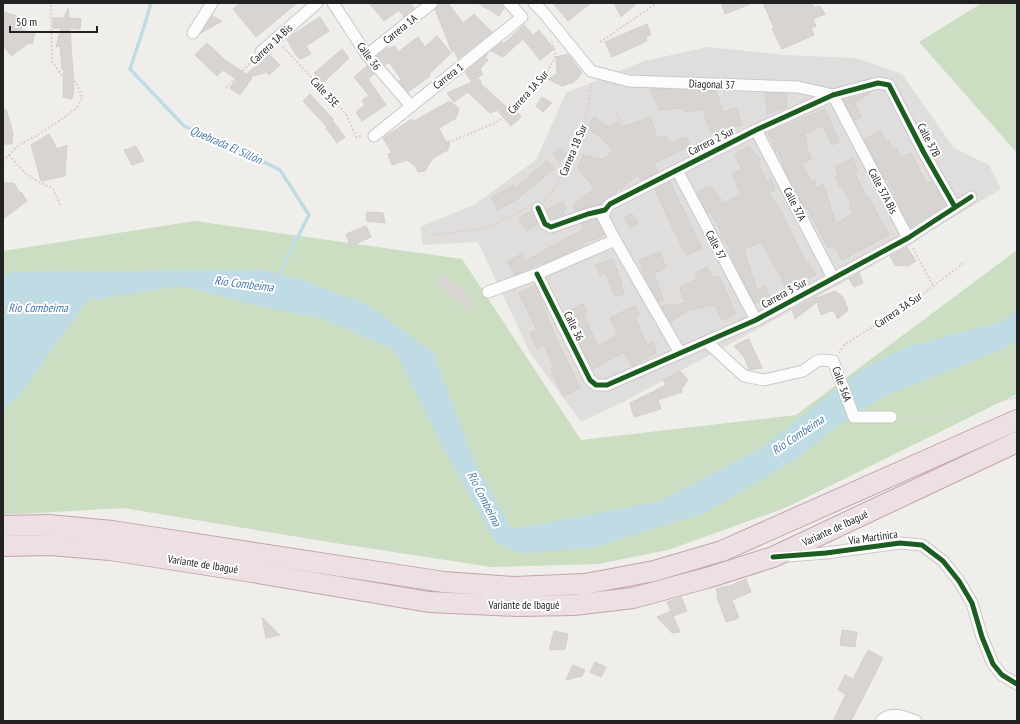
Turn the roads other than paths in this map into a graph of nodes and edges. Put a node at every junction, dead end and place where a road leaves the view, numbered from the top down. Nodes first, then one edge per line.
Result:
1 (212, 3) edge
2 (317, 3) edge
3 (333, 3) edge
4 (432, 3) edge
5 (509, 3) edge
6 (534, 3) edge
7 (193, 34) dead end
8 (261, 52) road end
9 (367, 56) junction
10 (884, 83) joint
11 (833, 96) junction
12 (410, 106) junction
13 (756, 130) junction
14 (374, 136) road end
15 (677, 170) junction
16 (971, 197) dead end
17 (537, 205) road end
18 (955, 207) junction
19 (605, 210) junction
20 (908, 238) junction
21 (615, 240) junction
22 (537, 274) junction
23 (833, 278) junction
24 (488, 292) dead end
25 (756, 320) junction
26 (707, 342) junction
27 (680, 353) junction
28 (596, 385) joint
29 (891, 418) road end
30 (1017, 420) edge
31 (1017, 442) edge
32 (3, 526) edge
33 (3, 546) edge
34 (773, 557) junction
35 (1017, 684) edge
36 (881, 721) edge
37 (916, 721) edge

1 - 7 street
2 - 8 street, Carrera 1A Bis
3 - 9 street, Calle 36
4 - 9 street, Carrera 1A
5 - 12 street, Carrera 1
6 - 11 street, Diagonal 37
9 - 12 street, Calle 36
10 - 11 street, Carrera 2 Sur
10 - 18 street, Calle 37B
11 - 13 street, Carrera 2 Sur
11 - 20 street, Calle 37A Bis
12 - 14 street, Carrera 1
13 - 15 street, Carrera 2 Sur
13 - 23 street, Calle 37A
15 - 19 street, Carrera 2 Sur
15 - 25 street, Calle 37
16 - 18 street, Carrera 3 Sur
17 - 19 street, Carrera 2 Sur
18 - 20 street, Carrera 3 Sur
19 - 21 street
20 - 23 street, Carrera 3 Sur
21 - 22 street
21 - 27 street
22 - 24 street
22 - 28 street, Calle 36
23 - 25 street, Carrera 3 Sur
25 - 26 street, Carrera 3 Sur
26 - 27 street, Carrera 3 Sur
26 - 29 street, Calle 36A
27 - 28 street, Carrera 3 Sur
30 - 32 highway, Variante de Ibagué
31 - 34 highway, Variante de Ibagué
33 - 34 highway, Variante de Ibagué
34 - 35 street, Vía Martinica
36 - 37 street

